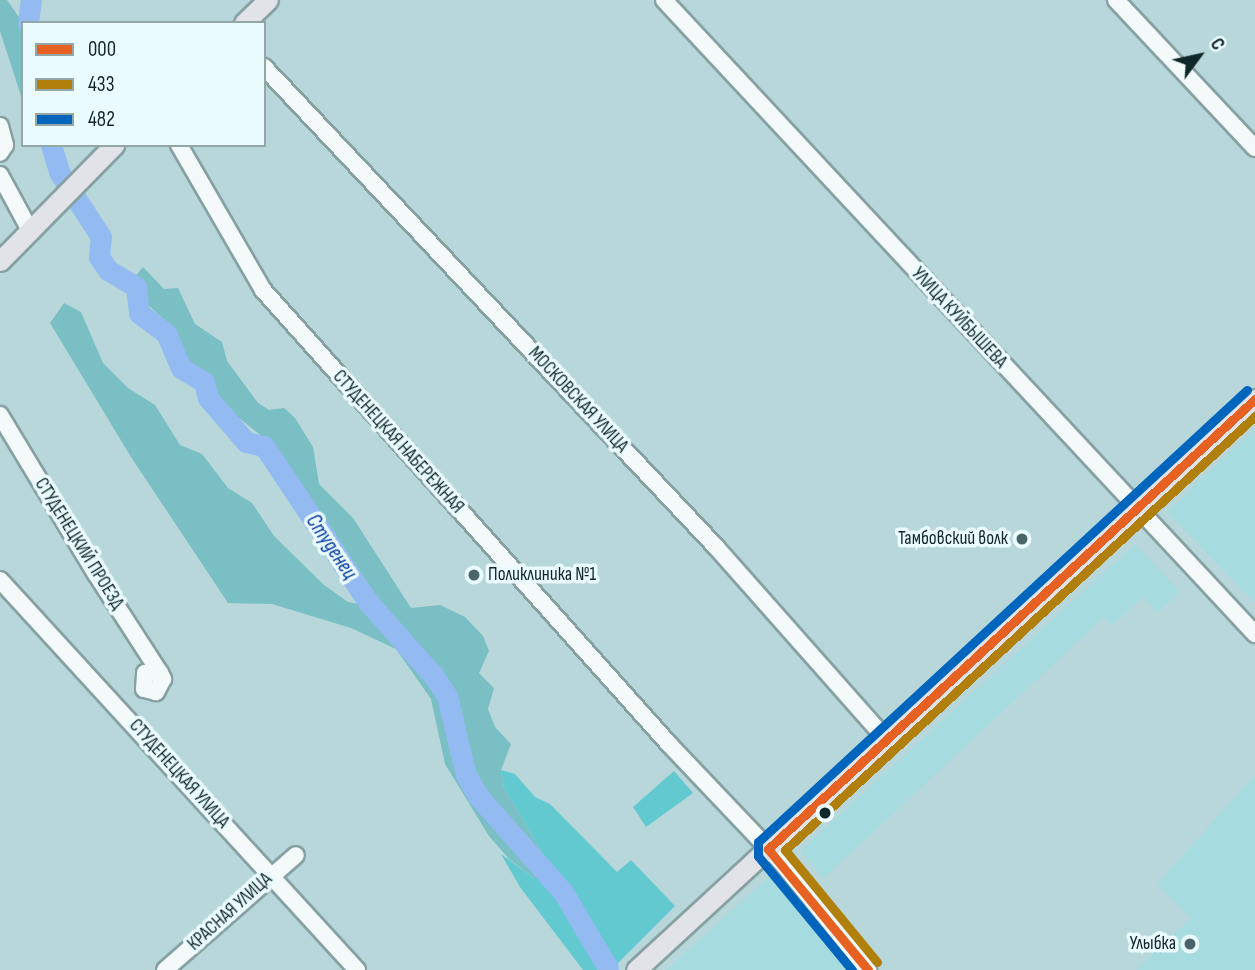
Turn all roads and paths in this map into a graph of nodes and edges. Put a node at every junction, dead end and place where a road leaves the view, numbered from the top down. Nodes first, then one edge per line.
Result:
1 (268, 0) edge
2 (664, 0) edge
3 (1116, 0) edge
4 (246, 21) edge
5 (266, 70) edge
6 (0, 126) edge
7 (112, 147) edge
8 (180, 147) edge
9 (1255, 148) edge
10 (0, 153) edge
11 (0, 175) edge
12 (34, 226) junction
13 (0, 261) edge
14 (1255, 399) edge
15 (0, 415) edge
16 (1136, 509) junction
17 (0, 580) edge
18 (1255, 634) edge
19 (160, 673) dead end
20 (886, 738) junction
21 (768, 849) junction
22 (296, 855) dead end
23 (270, 876) junction
24 (165, 970) edge
25 (357, 970) edge
26 (636, 970) edge
27 (868, 970) edge

1 - 4 main road
2 - 16 street, УЛИЦА КУЙБЫШЕВА
3 - 9 street
5 - 20 street, МОСКОВСКАЯ УЛИЦА
6 - 10 street
7 - 12 main road
8 - 21 street, СТУДЕНЕЦКАЯ НАБЕРЕЖНАЯ
11 - 12 street
12 - 13 main road
14 - 16 main road
15 - 19 street, СТУДЕНЕЦКИЙ ПРОЕЗД
16 - 18 street, УЛИЦА КУЙБЫШЕВА
16 - 20 main road
17 - 23 street, СТУДЕНЕЦКАЯ УЛИЦА
20 - 21 main road
21 - 26 main road
21 - 27 street, СТУДЕНЕЦКАЯ НАБЕРЕЖНАЯ
22 - 23 street, КРАСНАЯ УЛИЦА
23 - 24 street, КРАСНАЯ УЛИЦА
23 - 25 street, СТУДЕНЕЦКАЯ УЛИЦА

